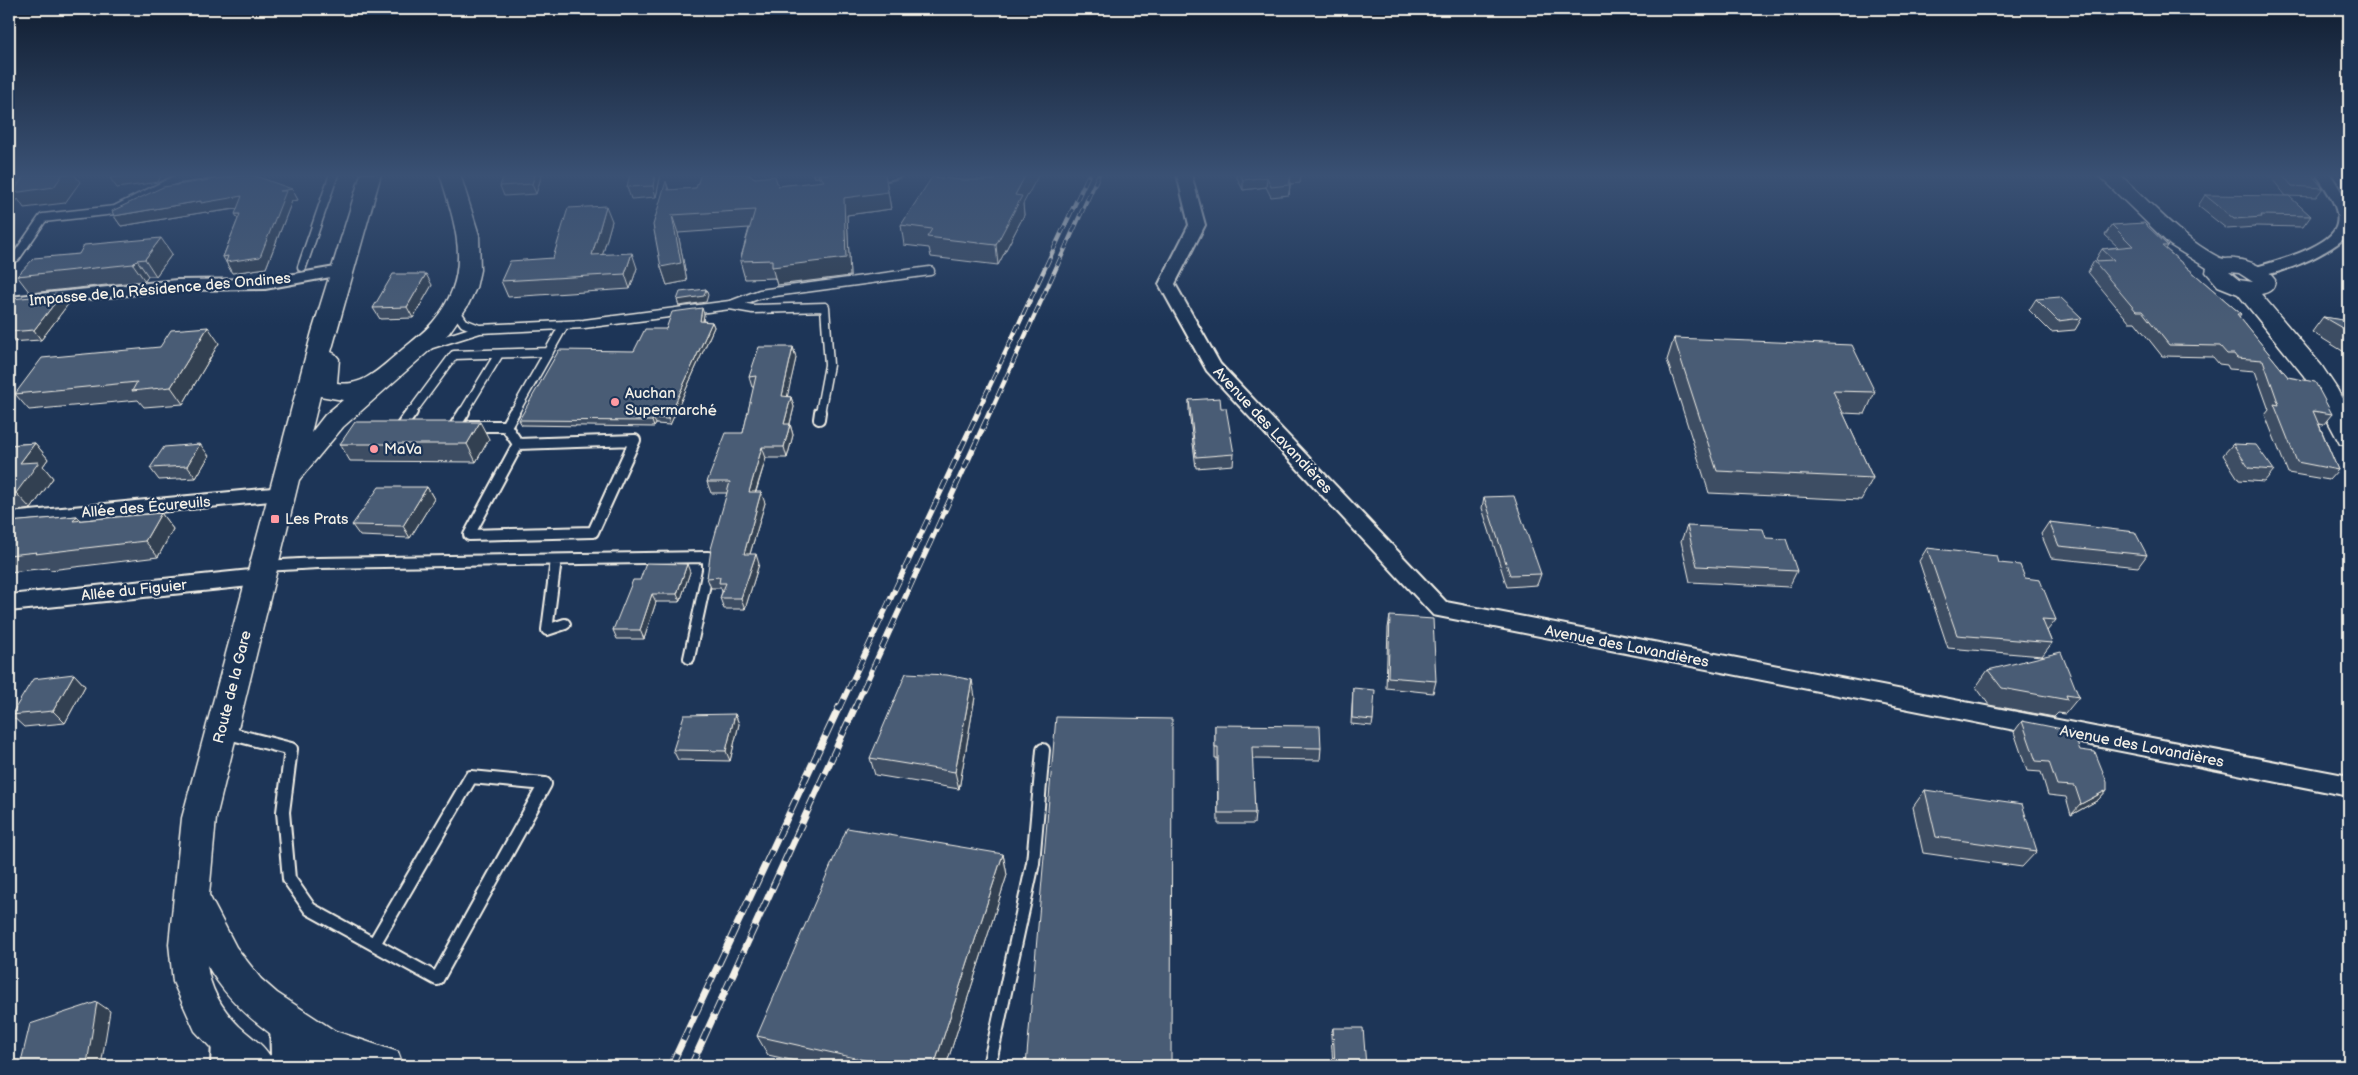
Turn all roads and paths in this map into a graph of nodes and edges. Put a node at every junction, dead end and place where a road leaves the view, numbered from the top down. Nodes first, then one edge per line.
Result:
1 (39, 224) edge
2 (317, 224) edge
3 (355, 224) edge
4 (466, 224) edge
5 (1197, 224) edge
6 (2161, 224) edge
7 (2344, 224) edge
8 (16, 258) dead end
9 (302, 267) dead end
10 (341, 271) junction
11 (930, 271) dead end
12 (2250, 280) junction
13 (9, 302) edge
14 (730, 305) junction
15 (455, 310) junction
16 (564, 325) junction
17 (480, 329) junction
18 (324, 332) junction
19 (549, 352) junction
20 (413, 353) junction
21 (499, 354) junction
22 (372, 386) junction
23 (819, 419) dead end
24 (506, 426) junction
25 (419, 427) edge
26 (2348, 433) edge
27 (518, 444) junction
28 (284, 487) junction
29 (9, 520) edge
30 (556, 560) junction
31 (262, 572) junction
32 (9, 603) edge
33 (565, 624) dead end
34 (689, 658) dead end
35 (220, 731) junction
36 (1043, 750) dead end
37 (2349, 786) edge
38 (193, 897) junction
39 (374, 944) junction
40 (284, 1022) junction
41 (226, 1052) edge
42 (283, 1066) edge
43 (384, 1066) edge
44 (989, 1066) edge

1 - 8 lane
2 - 9 lane
3 - 10 main road, Route de la Gare
4 - 15 main road, Route de la Gare
5 - 37 street, Avenue des Lavandières
6 - 12 main road
7 - 12 street
10 - 13 street, Impasse de la Résidence des Ondines
10 - 18 main road, Route de la Gare
11 - 14 lane
12 - 26 main road
14 - 16 lane
14 - 23 lane
15 - 17 lane
15 - 20 main road, Route de la Gare
16 - 17 lane
16 - 19 lane
17 - 20 lane
18 - 22 main road
18 - 28 main road, Route de la Gare
19 - 21 lane
19 - 24 lane
20 - 22 main road, Route de la Gare
21 - 24 lane
21 - 25 lane
22 - 28 main road, Route de la Gare
24 - 27 lane
27 - 27 lane
28 - 29 street, Allée des Écureuils
28 - 31 main road, Route de la Gare
30 - 31 lane
30 - 33 lane
30 - 34 lane
31 - 32 street, Allée du Figuier
31 - 35 main road, Route de la Gare
35 - 38 main road, Route de la Gare
35 - 39 lane
36 - 44 lane
38 - 40 main road, Route de la Gare
38 - 41 main road, Route de la Gare
39 - 39 lane
40 - 42 street
40 - 43 main road, Route de la Gare
41 - 42 main road, Route de la Gare

